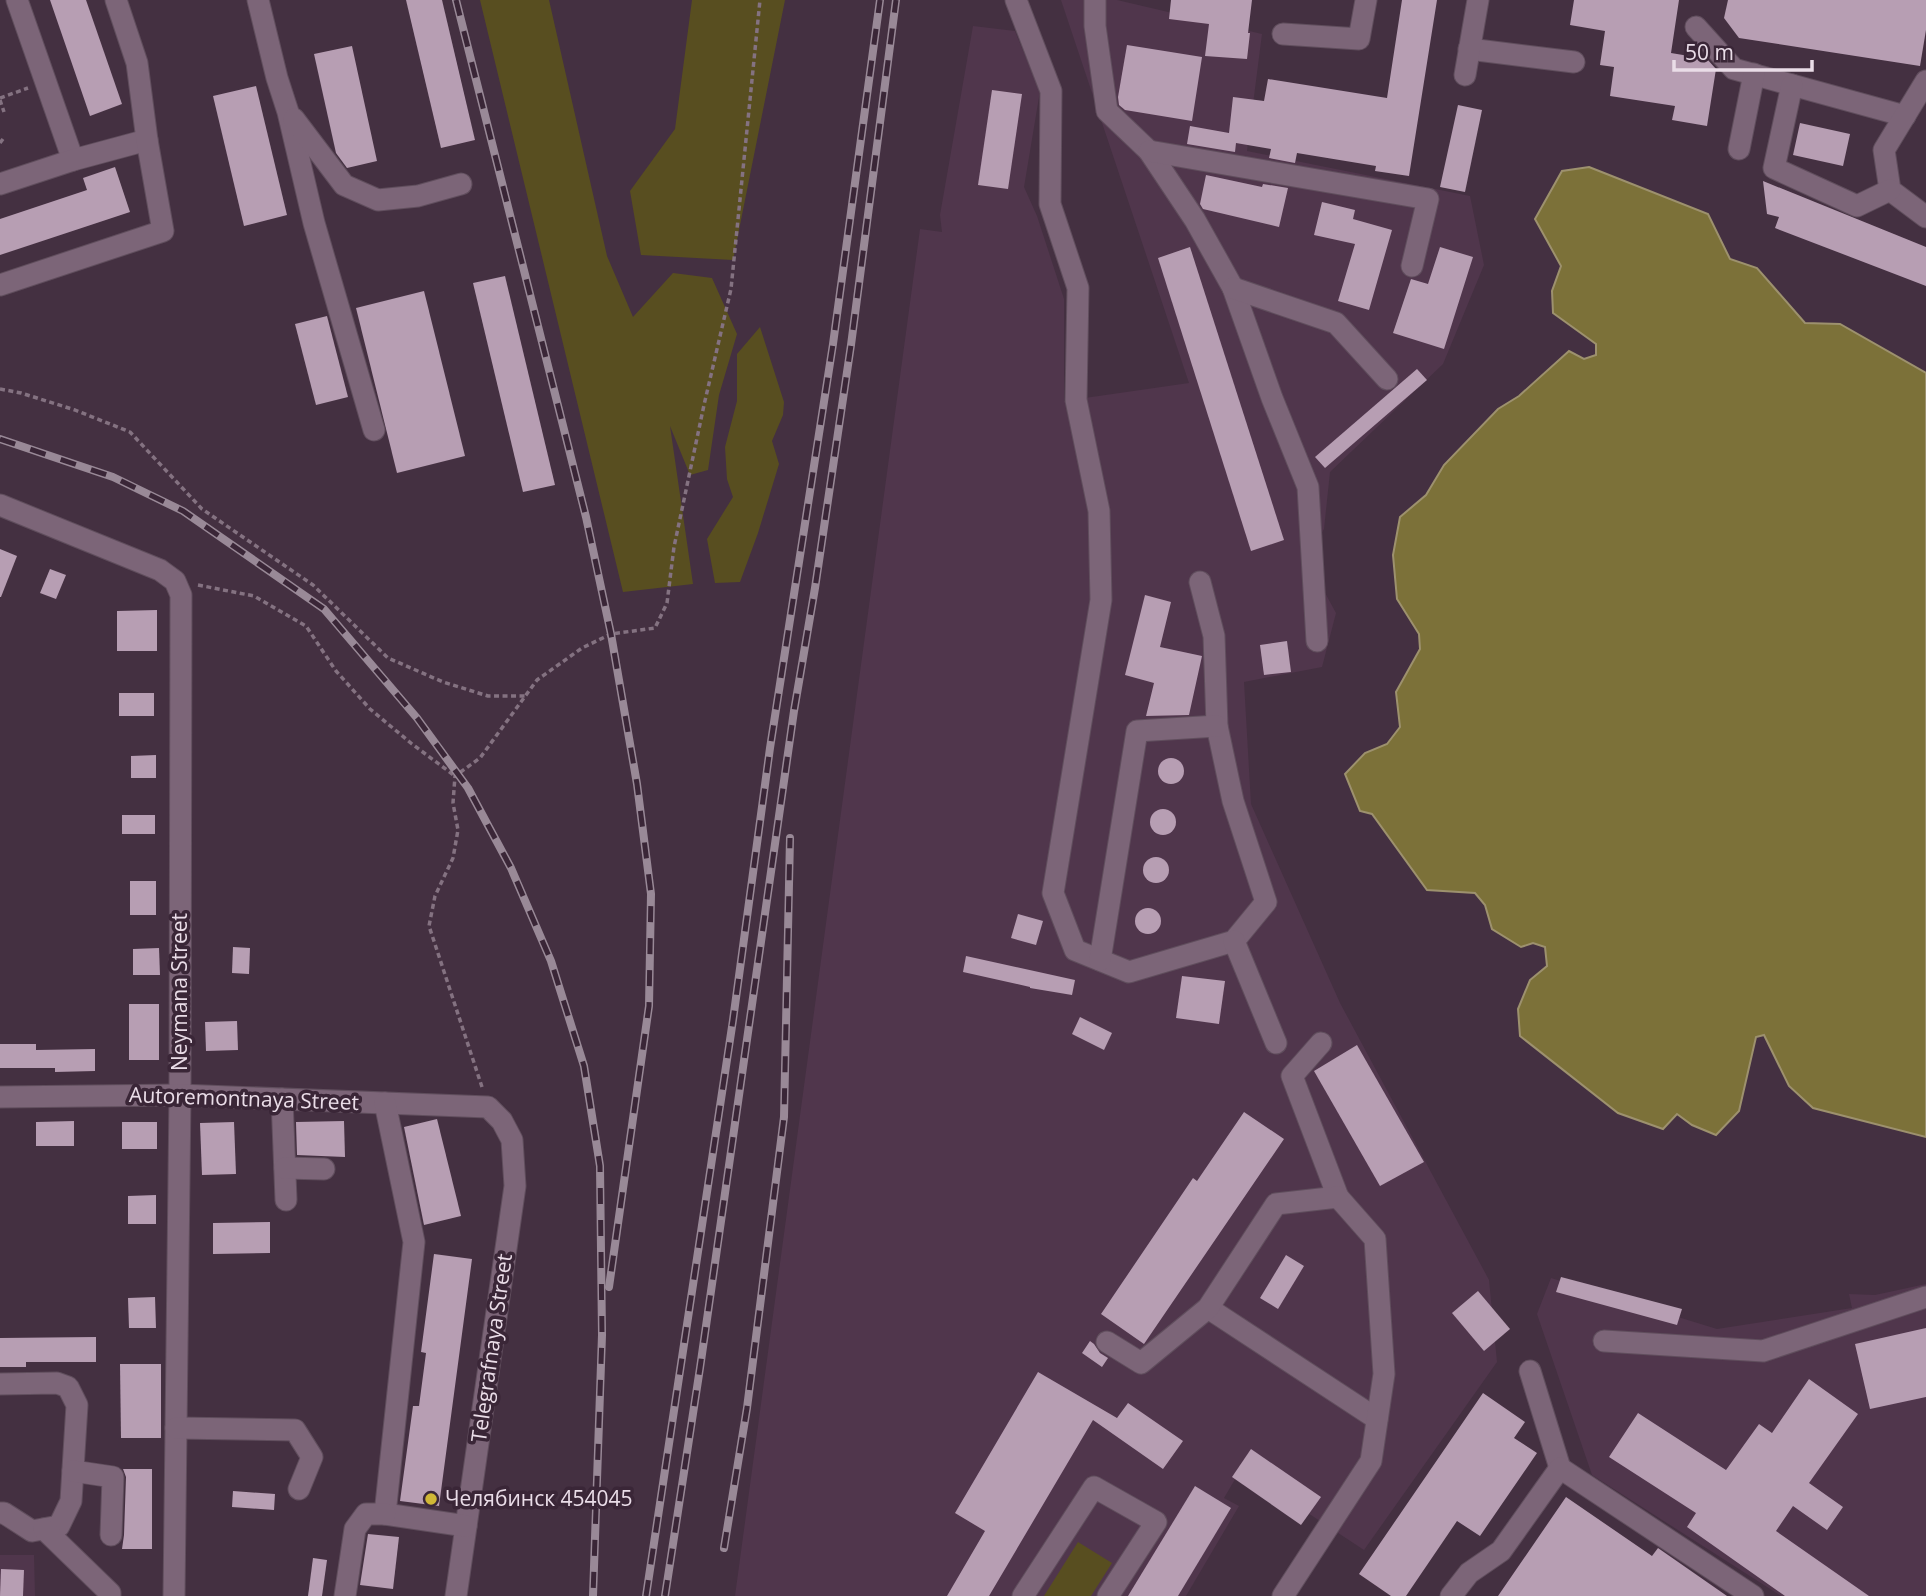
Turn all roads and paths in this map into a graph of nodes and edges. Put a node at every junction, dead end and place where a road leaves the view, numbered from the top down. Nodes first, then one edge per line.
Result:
1 (18, 0) edge
2 (116, 0) edge
3 (257, 0) edge
4 (760, 0) edge
5 (1016, 0) edge
6 (1095, 0) edge
7 (1366, 0) edge
8 (1478, 0) edge
9 (1696, 27) dead end
10 (1283, 34) dead end
11 (1469, 49) junction
12 (1574, 62) dead end
13 (1754, 74) junction
14 (1465, 75) dead end
15 (1926, 81) edge
16 (45, 82) junction
17 (1792, 85) junction
18 (0, 99) edge
19 (288, 112) junction
20 (4, 113) dead end
21 (1905, 116) junction
22 (147, 140) junction
23 (1739, 149) dead end
24 (1149, 151) junction
25 (73, 160) junction
26 (0, 184) edge
27 (461, 184) dead end
28 (1890, 190) junction
29 (1926, 217) edge
30 (1412, 266) dead end
31 (0, 285) edge
32 (1233, 288) junction
33 (1387, 379) dead end
34 (0, 389) edge
35 (374, 430) dead end
36 (0, 505) edge
37 (175, 581) junction
38 (1200, 582) dead end
39 (1317, 641) dead end
40 (526, 696) junction
41 (1217, 726) junction
42 (456, 776) junction
43 (1234, 941) junction
44 (1100, 960) junction
45 (1276, 1043) dead end
46 (1321, 1043) dead end
47 (180, 1095) junction
48 (0, 1097) edge
49 (282, 1099) junction
50 (385, 1103) junction
51 (488, 1107) junction
52 (285, 1168) junction
53 (324, 1169) dead end
54 (1338, 1197) junction
55 (286, 1200) dead end
56 (1926, 1297) edge
57 (1209, 1308) junction
58 (1604, 1341) dead end
59 (1107, 1342) dead end
60 (1530, 1371) dead end
61 (0, 1384) edge
62 (1377, 1419) junction
63 (176, 1428) junction
64 (1560, 1468) junction
65 (73, 1471) junction
66 (299, 1489) dead end
67 (0, 1513) edge
68 (385, 1514) junction
69 (466, 1527) junction
70 (44, 1529) junction
71 (111, 1535) dead end
72 (110, 1596) edge
73 (174, 1596) edge
74 (345, 1596) edge
75 (456, 1596) edge
76 (1023, 1596) edge
77 (1108, 1596) edge
78 (1283, 1596) edge
79 (1451, 1596) edge
80 (1753, 1596) edge

1 - 16 street
2 - 22 street
3 - 19 street
4 - 40 path
5 - 44 street
6 - 24 street
7 - 10 street
8 - 11 street
9 - 13 street
11 - 12 street
11 - 14 street
13 - 17 street
13 - 23 street
15 - 21 street
16 - 18 path
16 - 25 street
17 - 21 street
17 - 28 street
18 - 20 path
19 - 27 street
19 - 35 street
21 - 28 street
22 - 25 street
22 - 31 street
24 - 30 street
24 - 32 street
25 - 26 street
28 - 29 street
32 - 33 street
32 - 39 street
34 - 40 path
36 - 37 street
37 - 42 path
37 - 47 street, Neymana Street
38 - 41 street
40 - 42 path
41 - 43 street
41 - 44 street
42 - 51 path
43 - 44 street
43 - 45 street
46 - 54 street
47 - 48 street, Autoremontnaya Street
47 - 49 street, Autoremontnaya Street
47 - 63 street, Neymana Street
49 - 50 street, Autoremontnaya Street
49 - 52 street
50 - 51 street, Autoremontnaya Street
50 - 68 street
51 - 69 street, Telegrafnaya Street
52 - 53 street
52 - 55 street
54 - 57 street
54 - 62 street
56 - 58 street
57 - 59 street
57 - 62 street
60 - 64 street
61 - 65 street
62 - 78 street
63 - 66 street
63 - 73 street, Neymana Street
64 - 79 street
64 - 80 street
65 - 70 street
65 - 71 street
67 - 70 street
68 - 69 street
68 - 74 street
69 - 75 street, Telegrafnaya Street
70 - 72 street
76 - 77 street

